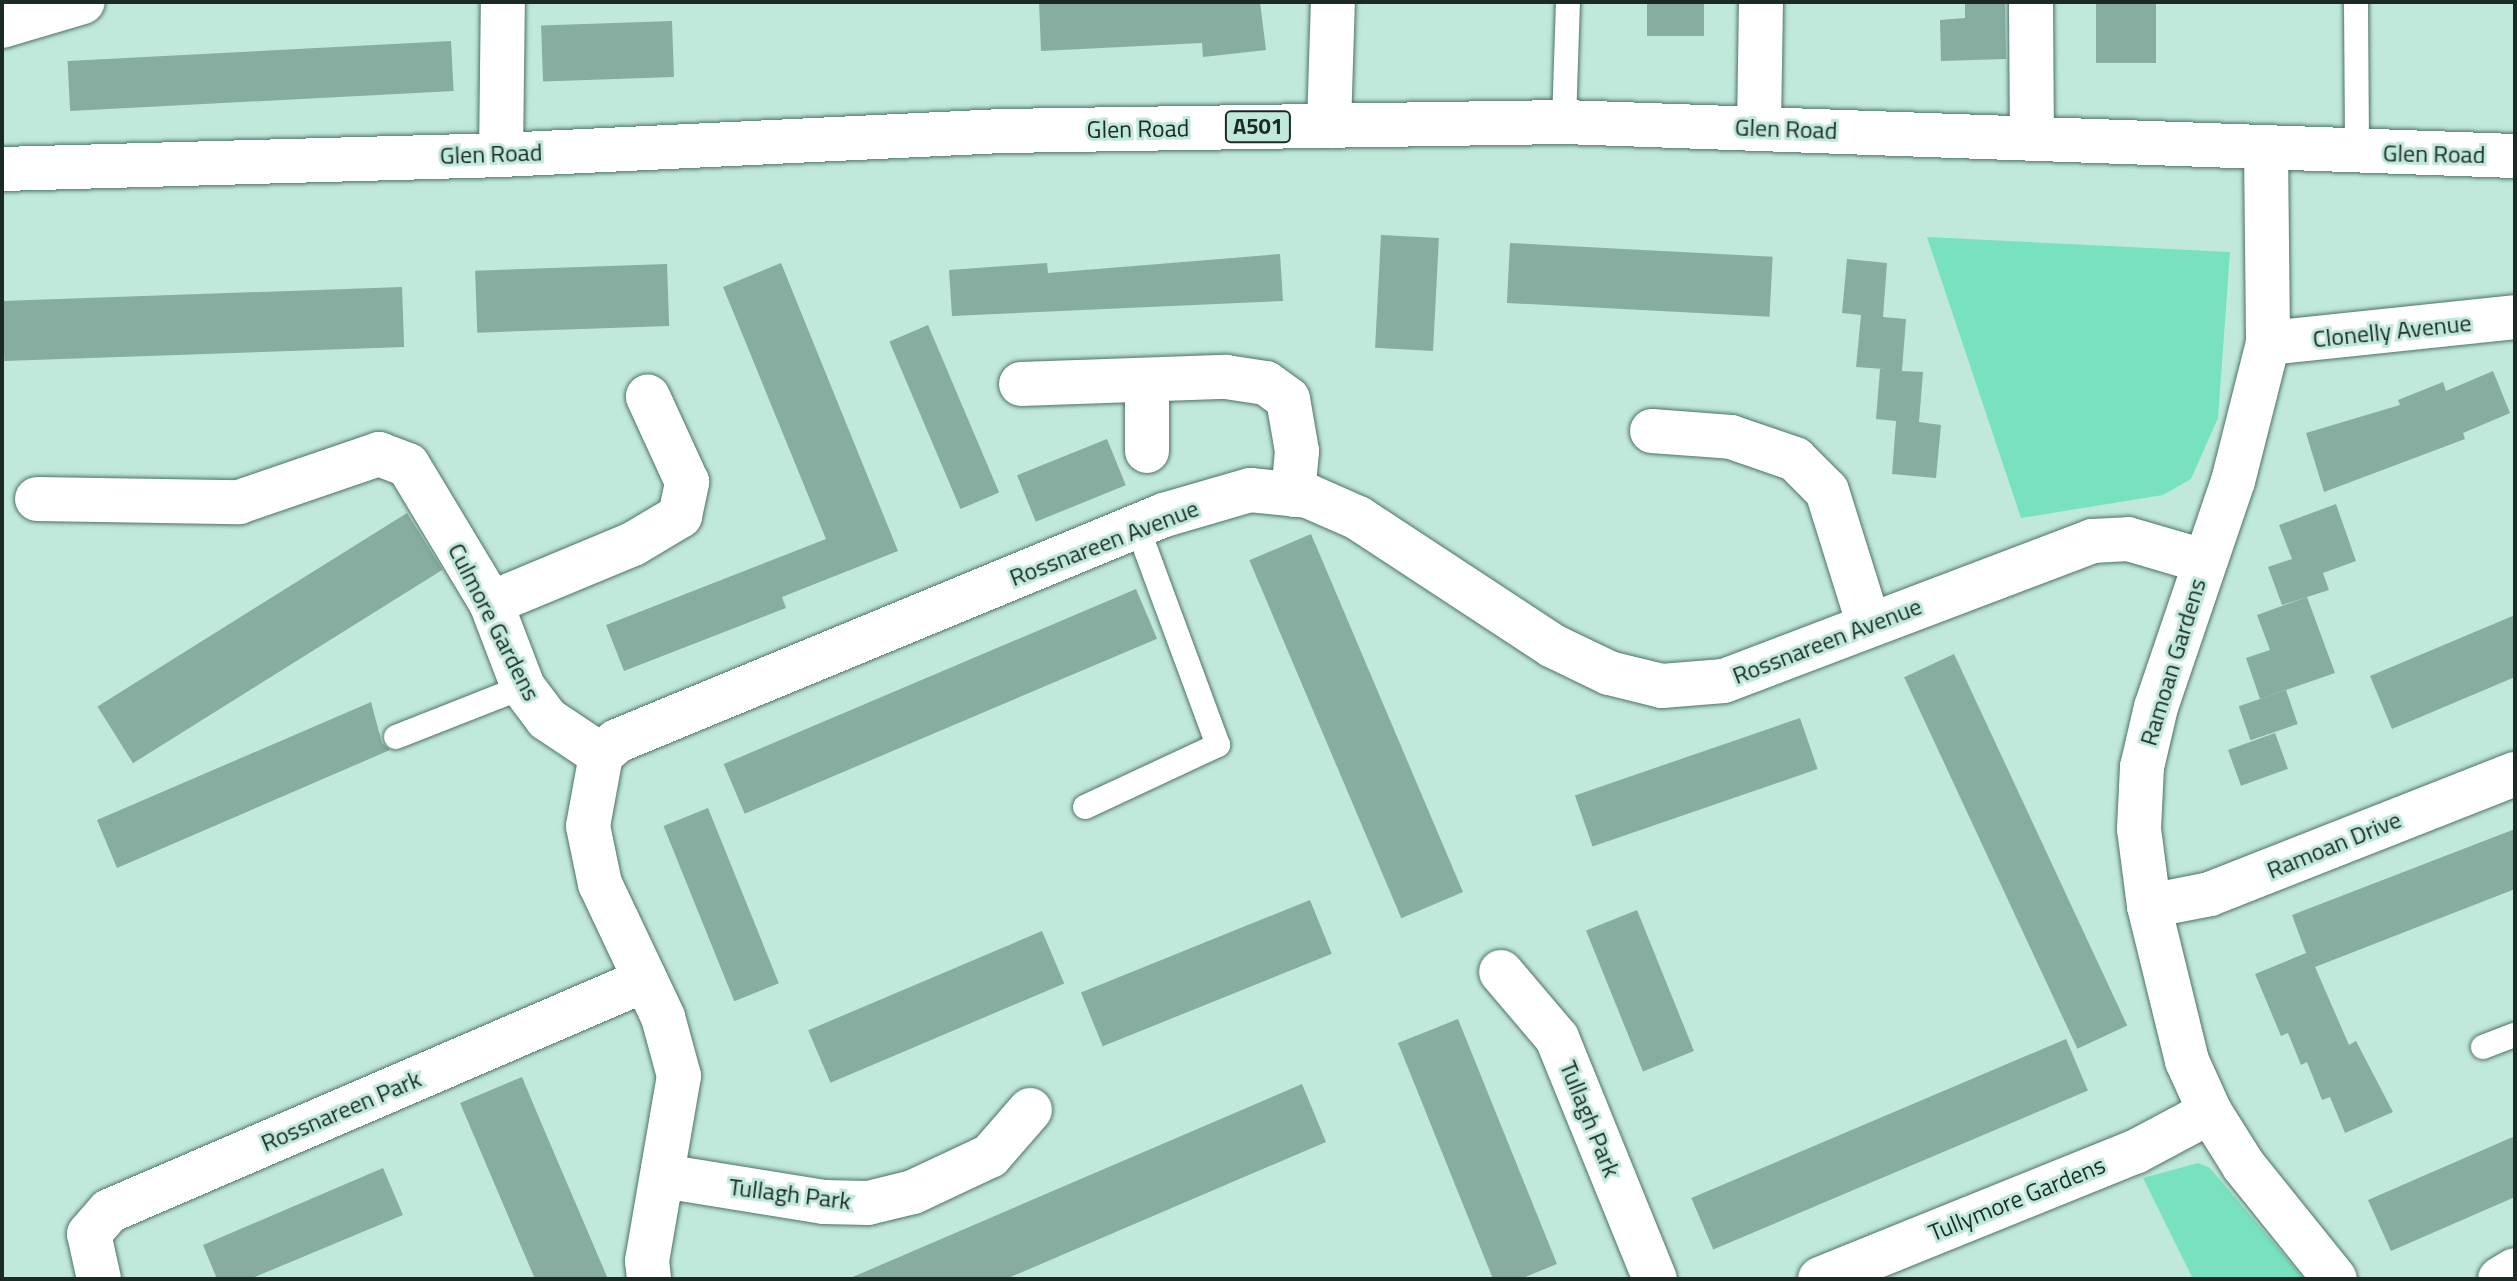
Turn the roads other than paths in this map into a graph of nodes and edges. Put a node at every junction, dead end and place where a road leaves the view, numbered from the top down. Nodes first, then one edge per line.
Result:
1 (83, 2) edge
2 (503, 2) edge
3 (1333, 2) edge
4 (1568, 2) edge
5 (1761, 2) edge
6 (2031, 2) edge
7 (2356, 2) edge
8 (2, 26) edge
9 (1564, 122) junction
10 (1329, 126) junction
11 (1759, 128) junction
12 (2032, 139) junction
13 (2266, 147) junction
14 (2357, 153) junction
15 (501, 155) junction
16 (2515, 156) edge
17 (2, 169) edge
18 (2515, 317) edge
19 (2268, 343) junction
20 (1147, 380) junction
21 (1021, 384) dead end
22 (648, 397) dead end
23 (1652, 431) dead end
24 (1147, 451) dead end
25 (1293, 495) junction
26 (37, 499) dead end
27 (1137, 526) junction
28 (2203, 561) junction
29 (491, 603) junction
30 (1869, 625) junction
31 (523, 687) junction
32 (396, 737) dead end
33 (601, 755) junction
34 (2515, 774) edge
35 (1085, 807) dead end
36 (2149, 906) junction
37 (1501, 972) dead end
38 (645, 980) junction
39 (2515, 1035) edge
40 (2483, 1047) dead end
41 (1030, 1110) dead end
42 (2210, 1112) junction
43 (663, 1176) junction
44 (2515, 1270) edge
45 (99, 1279) edge
46 (649, 1279) edge
47 (1655, 1279) edge
48 (1820, 1279) edge
49 (2335, 1279) edge
50 (2500, 1279) edge

1 - 8 street
2 - 15 street
3 - 10 street
4 - 9 lane
5 - 11 street
6 - 12 street
7 - 14 lane
9 - 10 street, Glen Road / A501
9 - 11 street, Glen Road / A501
10 - 15 street, Glen Road / A501
11 - 12 street, Glen Road / A501
12 - 13 street, Glen Road / A501
13 - 14 street, Glen Road / A501
13 - 19 street, Ramoan Gardens
14 - 16 street, Glen Road / A501
15 - 17 street, Glen Road / A501
18 - 19 street, Clonelly Avenue
19 - 28 street, Ramoan Gardens
20 - 21 street
20 - 24 street
20 - 25 street
22 - 29 street
23 - 30 street
25 - 27 street, Rossnareen Avenue
25 - 30 street, Rossnareen Avenue
26 - 29 street, Culmore Gardens
27 - 33 street, Rossnareen Avenue
27 - 35 lane
28 - 30 street, Rossnareen Avenue
28 - 36 street, Ramoan Gardens
29 - 31 street, Culmore Gardens
31 - 32 lane
31 - 33 street, Culmore Gardens
33 - 38 street
34 - 36 street, Ramoan Drive
36 - 42 street, Ramoan Gardens
37 - 47 street, Tullagh Park
38 - 43 street
38 - 45 street, Rossnareen Park
39 - 40 lane
41 - 43 street, Tullagh Park
42 - 48 street, Tullymore Gardens
42 - 49 street, Ramoan Gardens
43 - 46 street
44 - 50 street

